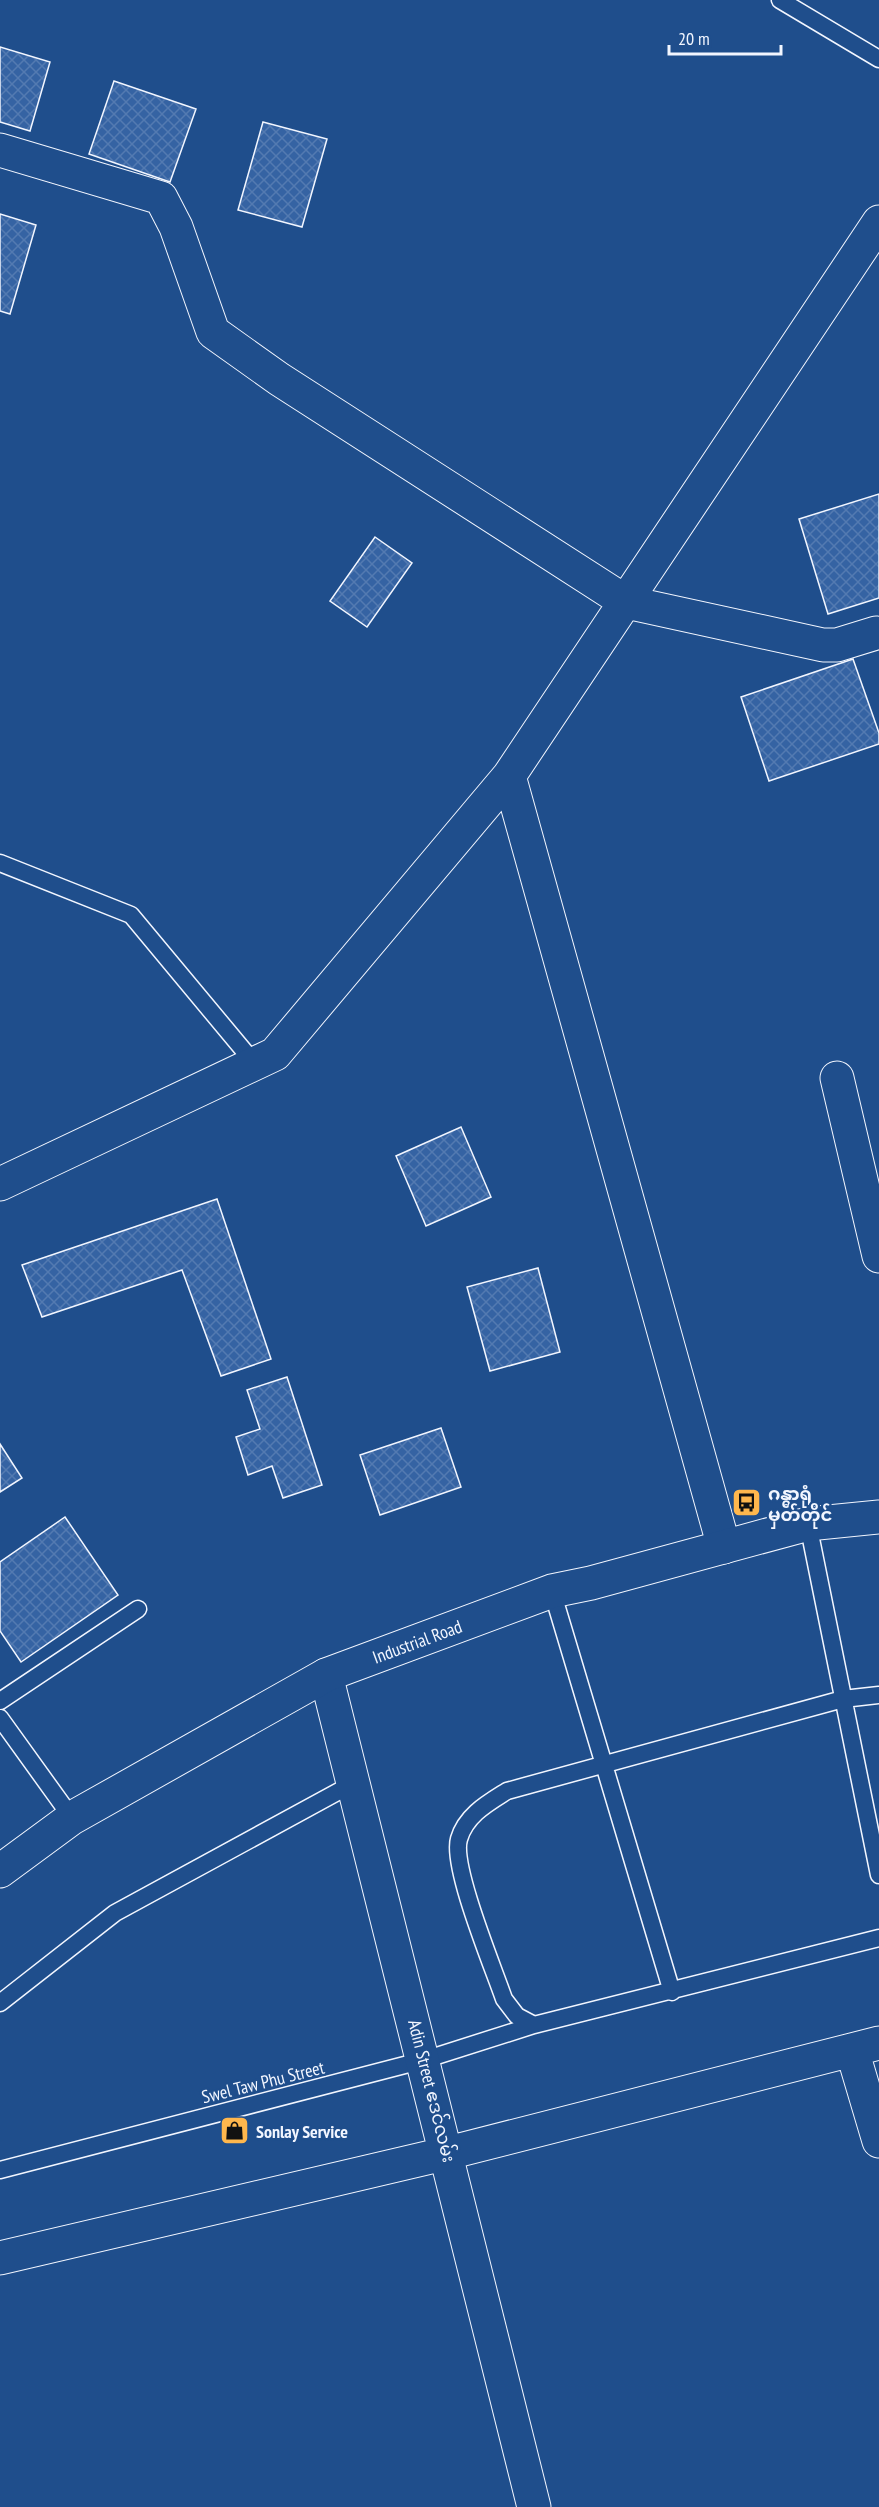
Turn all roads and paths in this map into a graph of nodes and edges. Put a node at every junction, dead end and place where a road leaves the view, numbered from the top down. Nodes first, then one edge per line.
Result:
1 (780, 0) edge
2 (879, 59) edge
3 (0, 150) edge
4 (879, 222) edge
5 (626, 602) junction
6 (876, 633) dead end
7 (509, 776) junction
8 (0, 863) edge
9 (255, 1064) junction
10 (837, 1078) dead end
11 (0, 1184) edge
12 (879, 1256) edge
13 (879, 1517) edge
14 (808, 1524) junction
15 (724, 1547) junction
16 (552, 1591) junction
17 (138, 1608) dead end
18 (327, 1675) junction
19 (879, 1695) edge
20 (843, 1699) junction
21 (0, 1701) edge
22 (0, 1718) edge
23 (603, 1763) junction
24 (354, 1783) junction
25 (72, 1818) junction
26 (0, 1871) edge
27 (879, 1875) edge
28 (879, 1938) edge
29 (672, 1992) junction
30 (0, 2003) edge
31 (534, 2025) junction
32 (865, 2047) edge
33 (424, 2060) junction
34 (879, 2141) edge
35 (448, 2153) junction
36 (0, 2170) edge
37 (0, 2258) edge
38 (534, 2507) edge

1 - 2 lane
3 - 5 street
4 - 5 street
5 - 6 street
5 - 7 street
7 - 9 street
7 - 15 street
8 - 9 lane
9 - 11 street
10 - 12 street
13 - 14 street, Industrial Road
14 - 15 street, Industrial Road
14 - 20 lane
15 - 16 street, Industrial Road
16 - 18 street, Industrial Road
16 - 23 lane
17 - 21 lane
18 - 24 street, Adin Street ဧဒင်လမ်း
18 - 25 street, Industrial Road
19 - 20 lane
20 - 23 lane
20 - 27 lane
22 - 25 lane
23 - 29 lane
23 - 31 lane
24 - 30 lane
24 - 33 street, Adin Street ဧဒင်လမ်း
25 - 26 street, Industrial Road
28 - 29 lane, Swel Taw Phu Street
29 - 31 lane, Swel Taw Phu Street
31 - 33 lane, Swel Taw Phu Street
32 - 34 street
32 - 35 street
33 - 35 street, Adin Street ဧဒင်လမ်း
33 - 36 lane, Swel Taw Phu Street
35 - 37 street
35 - 38 street, Adin Street ဧဒင်လမ်း

